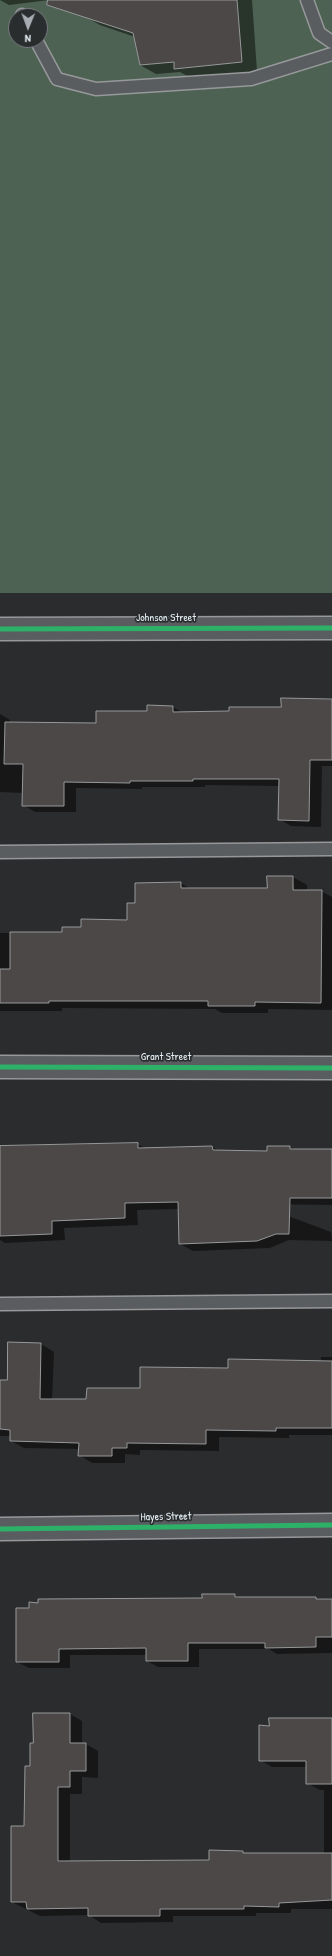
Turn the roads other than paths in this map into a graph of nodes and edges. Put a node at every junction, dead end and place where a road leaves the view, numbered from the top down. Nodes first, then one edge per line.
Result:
1 (307, 0) edge
2 (332, 42) edge
3 (40, 48) edge
4 (332, 54) edge
5 (332, 628) edge
6 (0, 629) edge
7 (332, 849) edge
8 (0, 852) edge
9 (0, 1067) edge
10 (332, 1068) edge
11 (332, 1301) edge
12 (0, 1304) edge
13 (332, 1525) edge
14 (0, 1529) edge

1 - 2 lane
3 - 4 lane
5 - 6 street, Johnson Street
7 - 8 lane
9 - 10 street, Grant Street
11 - 12 lane
13 - 14 street, Hayes Street

